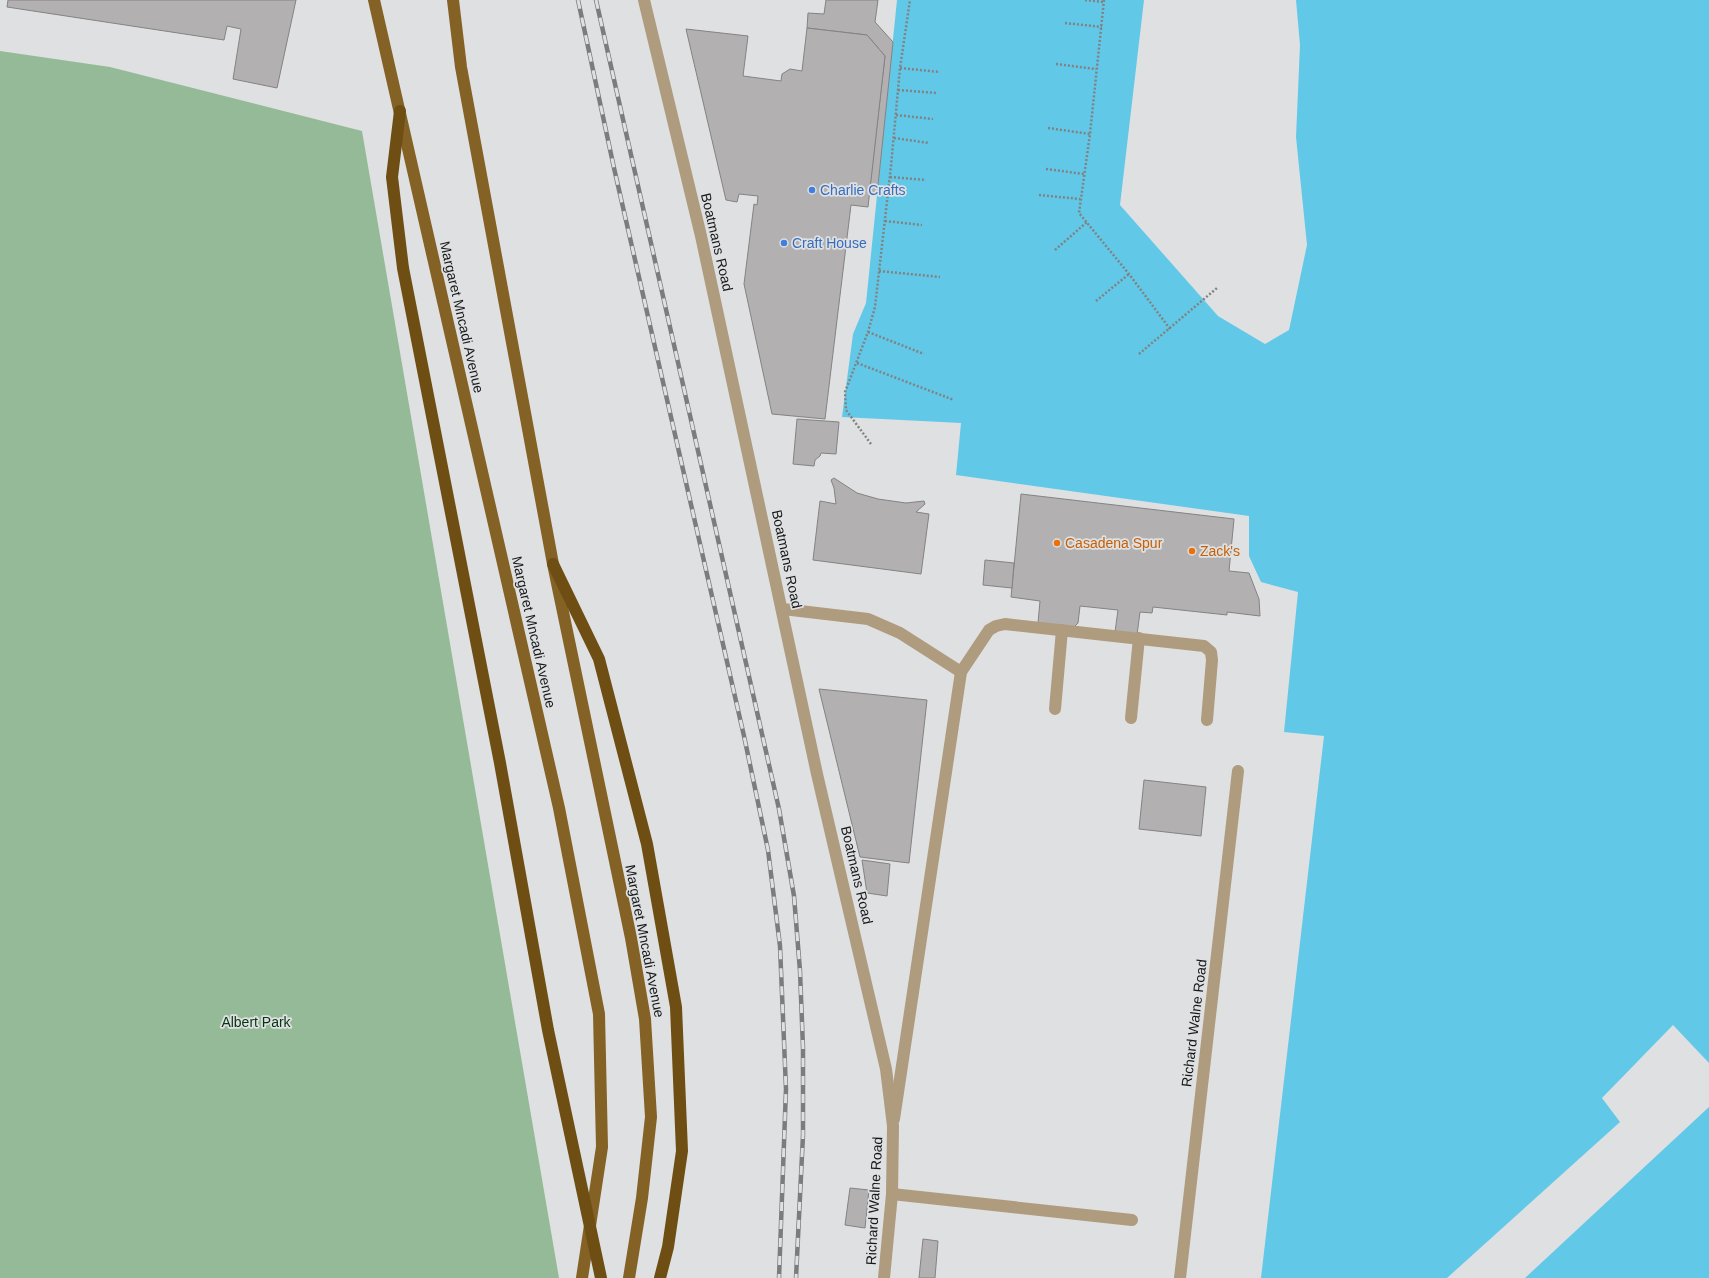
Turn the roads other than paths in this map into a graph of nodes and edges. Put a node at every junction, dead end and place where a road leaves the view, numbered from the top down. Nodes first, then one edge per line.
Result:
1 (374, 0) edge
2 (453, 0) edge
3 (644, 0) edge
4 (400, 111) junction
5 (553, 564) junction
6 (783, 609) junction
7 (1062, 630) junction
8 (1139, 638) junction
9 (961, 672) junction
10 (1054, 710) dead end
11 (1131, 718) dead end
12 (1207, 720) dead end
13 (1238, 771) dead end
14 (893, 1126) junction
15 (892, 1194) junction
16 (1132, 1220) dead end
17 (582, 1278) edge
18 (601, 1278) edge
19 (629, 1278) edge
20 (660, 1278) edge
21 (884, 1278) edge
22 (1180, 1278) edge

1 - 4 main road, Margaret Mncadi Avenue
2 - 5 main road, Margaret Mncadi Avenue
3 - 6 street, Boatmans Road
4 - 17 main road, Margaret Mncadi Avenue
4 - 18 highway
5 - 19 main road, Margaret Mncadi Avenue
5 - 20 highway
6 - 9 street
6 - 14 street, Boatmans Road
7 - 8 street
7 - 9 street
7 - 10 street
8 - 11 street
8 - 12 street
9 - 14 street
13 - 22 street, Richard Walne Road
14 - 15 street, Richard Walne Road
15 - 16 street
15 - 21 street, Richard Walne Road

